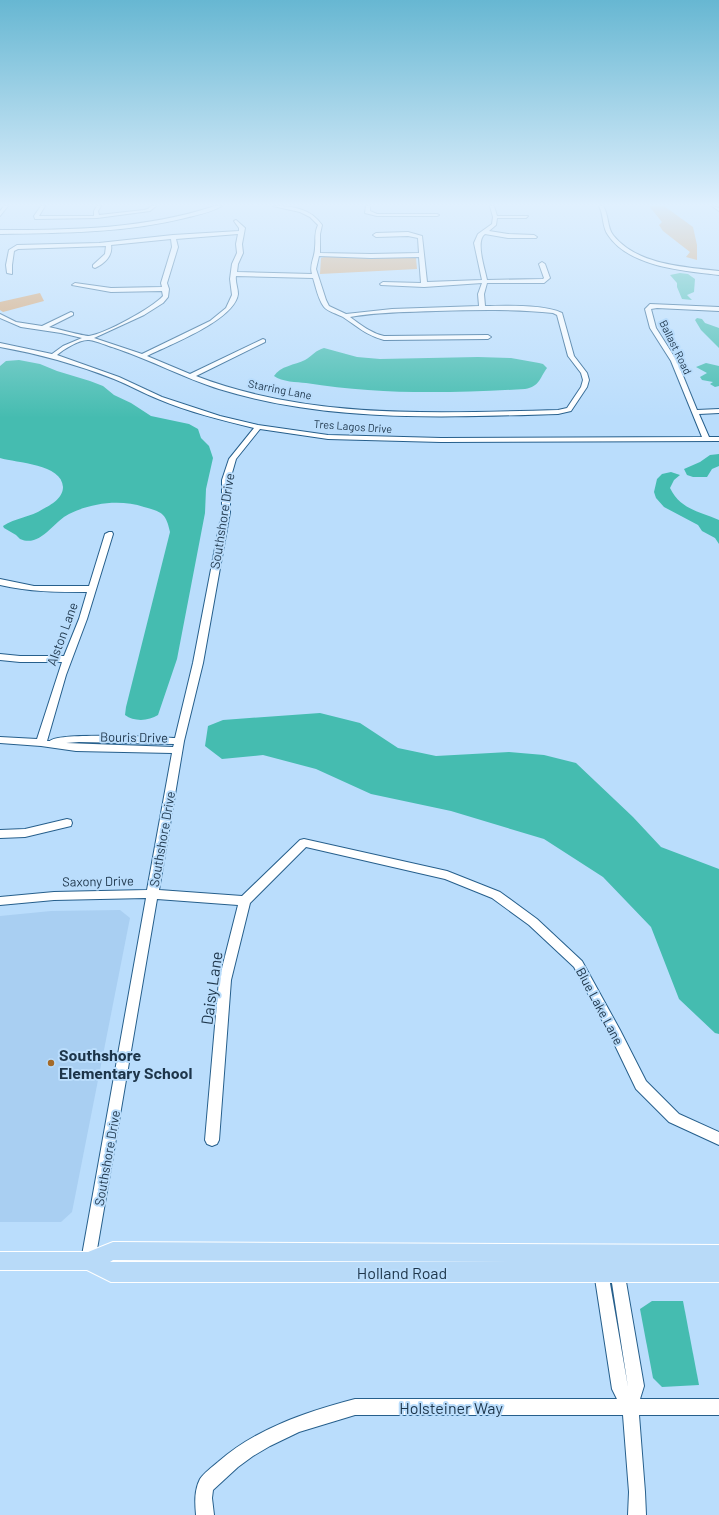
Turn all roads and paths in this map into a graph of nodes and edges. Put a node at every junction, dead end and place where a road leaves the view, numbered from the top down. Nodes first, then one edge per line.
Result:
1 (314, 276) edge
2 (165, 277) edge
3 (234, 277) edge
4 (423, 277) edge
5 (484, 277) edge
6 (547, 277) edge
7 (485, 282) junction
8 (383, 284) dead end
9 (75, 285) dead end
10 (424, 285) junction
11 (166, 289) junction
12 (482, 308) junction
13 (719, 309) edge
14 (71, 314) dead end
15 (0, 316) edge
16 (345, 316) junction
17 (44, 328) junction
18 (488, 337) dead end
19 (88, 338) junction
20 (263, 341) dead end
21 (0, 345) edge
22 (144, 355) junction
23 (53, 356) junction
24 (190, 376) junction
25 (719, 411) edge
26 (694, 412) junction
27 (258, 427) junction
28 (706, 439) junction
29 (719, 439) edge
30 (108, 534) dead end
31 (0, 582) edge
32 (92, 589) junction
33 (0, 657) edge
34 (67, 659) junction
35 (0, 740) edge
36 (41, 742) junction
37 (178, 746) junction
38 (67, 823) dead end
39 (0, 834) edge
40 (153, 894) junction
41 (0, 901) edge
42 (245, 901) junction
43 (719, 1139) edge
44 (212, 1140) dead end
45 (606, 1254) junction
46 (719, 1254) edge
47 (0, 1261) edge
48 (88, 1261) junction
49 (610, 1272) junction
50 (719, 1272) edge
51 (630, 1407) junction
52 (719, 1407) edge
53 (205, 1515) edge
54 (637, 1515) edge

1 - 16 street
2 - 11 street
3 - 22 street
4 - 10 street
5 - 7 street
6 - 7 street
7 - 10 street
7 - 12 street
8 - 10 street
9 - 11 street
11 - 19 street
12 - 16 street
12 - 24 street, Starring Lane
13 - 26 street, Ballast Road
14 - 17 street
15 - 17 street, Starring Lane
16 - 18 street
17 - 19 street, Starring Lane
19 - 22 street, Starring Lane
19 - 23 street
20 - 24 street
21 - 23 street, Tres Lagos Drive
22 - 24 street, Starring Lane
23 - 27 street, Tres Lagos Drive
25 - 26 street
26 - 28 street, Ballast Road
27 - 28 street, Tres Lagos Drive
27 - 37 street, Southshore Drive
28 - 29 street, Tres Lagos Drive
30 - 32 street, Alston Lane
31 - 32 street
32 - 34 street, Alston Lane
33 - 34 street
34 - 36 street, Alston Lane
35 - 36 street, Bouris Drive
36 - 37 street, Bouris Drive
37 - 40 street, Southshore Drive
38 - 39 street
40 - 41 street, Saxony Drive
40 - 42 street, Saxony Drive
40 - 48 street, Southshore Drive
42 - 43 street, Blue Lake Lane
42 - 44 street, Daisy Lane
45 - 46 main road, Holland Road
45 - 48 main road, Holland Road
45 - 49 street
47 - 48 main road, Holland Road
48 - 49 main road, Holland Road
49 - 50 main road, Holland Road
49 - 51 street
51 - 52 street, Holsteiner Way
51 - 53 street, Holsteiner Way
51 - 54 street

